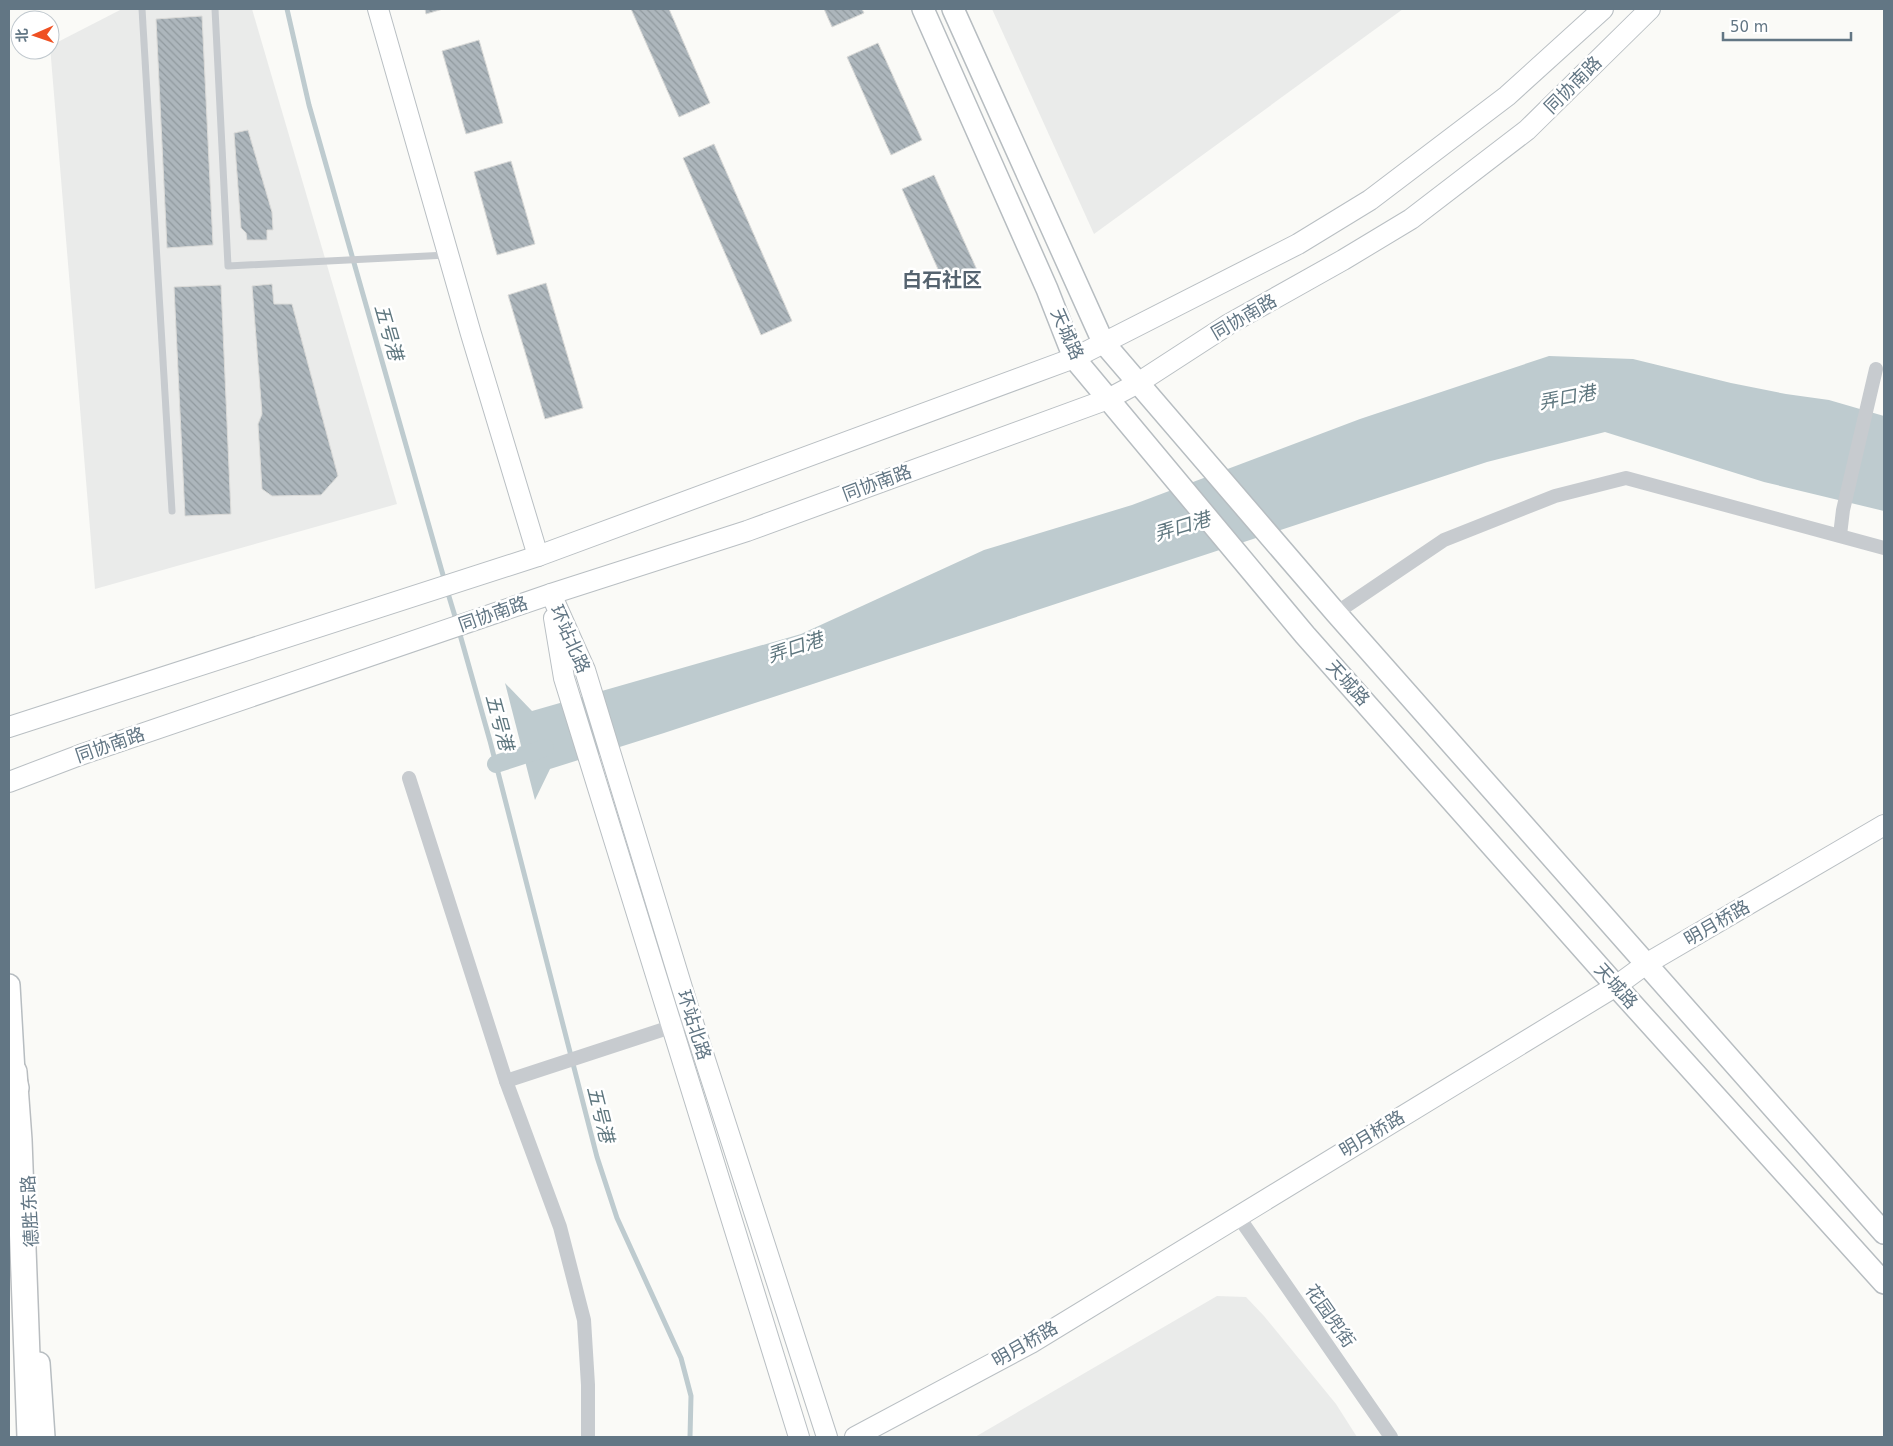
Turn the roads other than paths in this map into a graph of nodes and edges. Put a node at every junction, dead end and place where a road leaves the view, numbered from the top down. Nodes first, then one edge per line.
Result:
1 (142, 9) edge
2 (215, 9) edge
3 (378, 9) edge
4 (923, 9) edge
5 (953, 9) edge
6 (1603, 9) edge
7 (1650, 9) edge
8 (448, 255) junction
9 (1103, 342) junction
10 (1074, 358) junction
11 (1876, 368) dead end
12 (1138, 382) junction
13 (1108, 399) junction
14 (172, 511) dead end
15 (1840, 535) junction
16 (1884, 548) edge
17 (538, 556) junction
18 (550, 594) junction
19 (1336, 613) junction
20 (9, 727) edge
21 (410, 778) dead end
22 (9, 782) edge
23 (1884, 825) edge
24 (1646, 964) junction
25 (9, 985) edge
26 (1616, 986) junction
27 (692, 1020) junction
28 (672, 1027) junction
29 (14, 1072) junction
30 (506, 1081) junction
31 (1238, 1216) junction
32 (9, 1218) edge
33 (1884, 1232) edge
34 (1884, 1283) edge
35 (16, 1437) edge
36 (30, 1437) edge
37 (44, 1437) edge
38 (588, 1437) edge
39 (799, 1437) edge
40 (827, 1437) edge
41 (855, 1437) edge
42 (1391, 1437) edge

1 - 14 lane
2 - 8 lane
3 - 8 main road
4 - 10 main road, 天城路
5 - 9 main road, 天城路
6 - 9 main road, 同协南路
7 - 12 main road, 同协南路
8 - 17 main road
9 - 10 main road, 同协南路
9 - 12 main road, 天城路
10 - 13 main road, 天城路
10 - 17 main road, 同协南路
11 - 15 street
12 - 13 main road, 同协南路
12 - 19 main road, 天城路
13 - 18 main road, 同协南路
13 - 26 main road, 天城路
15 - 16 street
15 - 19 street
17 - 20 main road, 同协南路
18 - 22 main road, 同协南路
18 - 27 main road, 环站北路
18 - 28 main road, 环站北路
19 - 24 main road, 天城路
21 - 30 street
23 - 24 main road, 明月桥路
24 - 26 main road, 明月桥路
24 - 33 main road, 天城路
25 - 29 main road, 德胜东路
26 - 31 main road, 明月桥路
26 - 34 main road, 天城路
27 - 28 street
27 - 40 main road, 环站北路
28 - 30 street
28 - 39 main road, 环站北路
29 - 36 highway
29 - 37 main road, 德胜东路
30 - 38 street
31 - 41 main road, 明月桥路
31 - 42 street, 花园兜街
32 - 35 highway

